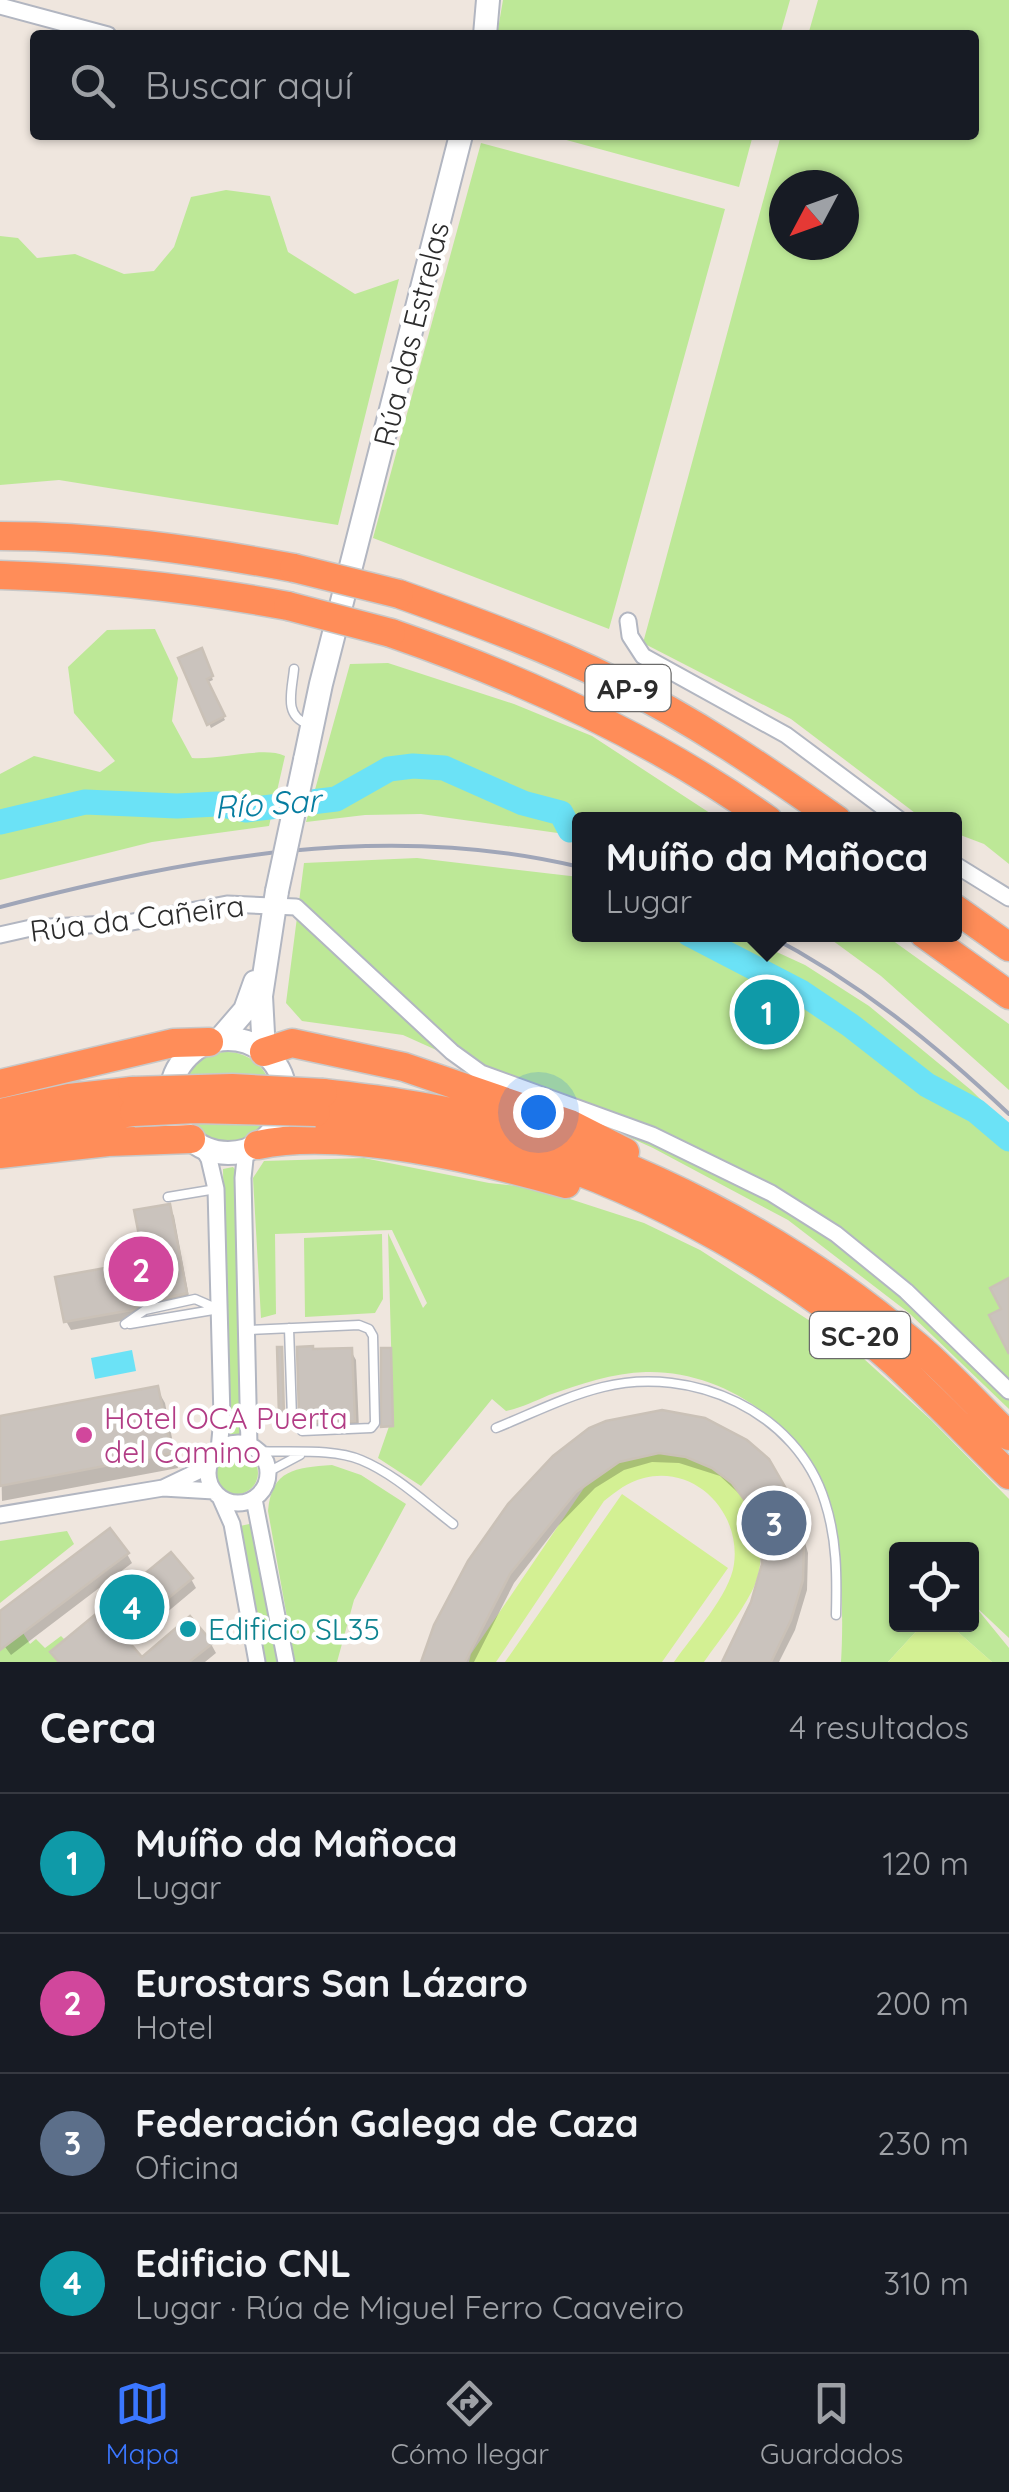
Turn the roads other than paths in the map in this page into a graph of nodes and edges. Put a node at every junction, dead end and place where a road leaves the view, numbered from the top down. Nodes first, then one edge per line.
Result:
1 (51, 0) edge
2 (488, 0) edge
3 (0, 6) edge
4 (45, 19) junction
5 (88, 30) edge
6 (485, 30) edge
7 (460, 140) edge
8 (0, 536) edge
9 (0, 575) edge
10 (628, 621) dead end
11 (294, 669) dead end
12 (312, 724) junction
13 (755, 812) edge
14 (825, 812) edge
15 (889, 812) edge
16 (962, 869) edge
17 (276, 898) junction
18 (1009, 898) edge
19 (962, 914) edge
20 (0, 935) edge
21 (935, 942) edge
22 (1009, 947) edge
23 (266, 951) junction
24 (1009, 995) edge
25 (215, 1040) junction
26 (264, 1052) junction
27 (0, 1084) edge
28 (133, 1102) junction
29 (320, 1103) junction
30 (0, 1113) edge
31 (0, 1132) edge
32 (197, 1143) junction
33 (252, 1148) junction
34 (0, 1154) edge
35 (654, 1180) junction
36 (216, 1189) junction
37 (168, 1197) dead end
38 (690, 1222) junction
39 (220, 1310) junction
40 (289, 1328) junction
41 (247, 1330) junction
42 (1009, 1392) edge
43 (496, 1428) dead end
44 (1009, 1436) edge
45 (253, 1448) junction
46 (219, 1450) junction
47 (300, 1454) junction
48 (209, 1466) junction
49 (268, 1472) junction
50 (1009, 1475) edge
51 (163, 1488) junction
52 (217, 1494) junction
53 (254, 1498) junction
54 (0, 1515) edge
55 (453, 1524) dead end
56 (836, 1615) dead end
57 (257, 1662) edge
58 (286, 1662) edge

1 - 4 street
2 - 6 street
3 - 4 street
4 - 5 street
7 - 12 street, Rúa das Estrelas
8 - 14 highway, AP-9, bridge
9 - 13 highway, AP-9, bridge
10 - 15 street
11 - 12 lane
12 - 17 street, Rúa das Estrelas, bridge
16 - 18 street
17 - 20 street, Rúa da Cañeira
17 - 23 street, Rúa das Estrelas
17 - 42 street
19 - 22 highway
21 - 24 highway
23 - 25 street
23 - 26 street
25 - 26 street
25 - 27 highway
25 - 32 street
26 - 33 street
26 - 35 highway
28 - 29 highway, SC-20, bridge
28 - 30 highway, SC-20
28 - 31 highway, SC-20
29 - 35 highway, SC-20
29 - 38 highway, SC-20
32 - 33 street
32 - 34 highway
32 - 36 street
33 - 38 highway
33 - 41 street
35 - 44 highway, SC-20
36 - 37 lane
36 - 39 street
38 - 50 highway, SC-20
39 - 39 lane
39 - 46 street
40 - 40 lane
40 - 41 lane
41 - 45 street
43 - 56 lane
45 - 46 street
45 - 47 lane
45 - 49 street
46 - 48 street
47 - 49 lane
47 - 55 lane
48 - 51 street
48 - 52 street
49 - 53 street
51 - 52 street
51 - 54 street
52 - 53 street
52 - 57 street
53 - 58 street

